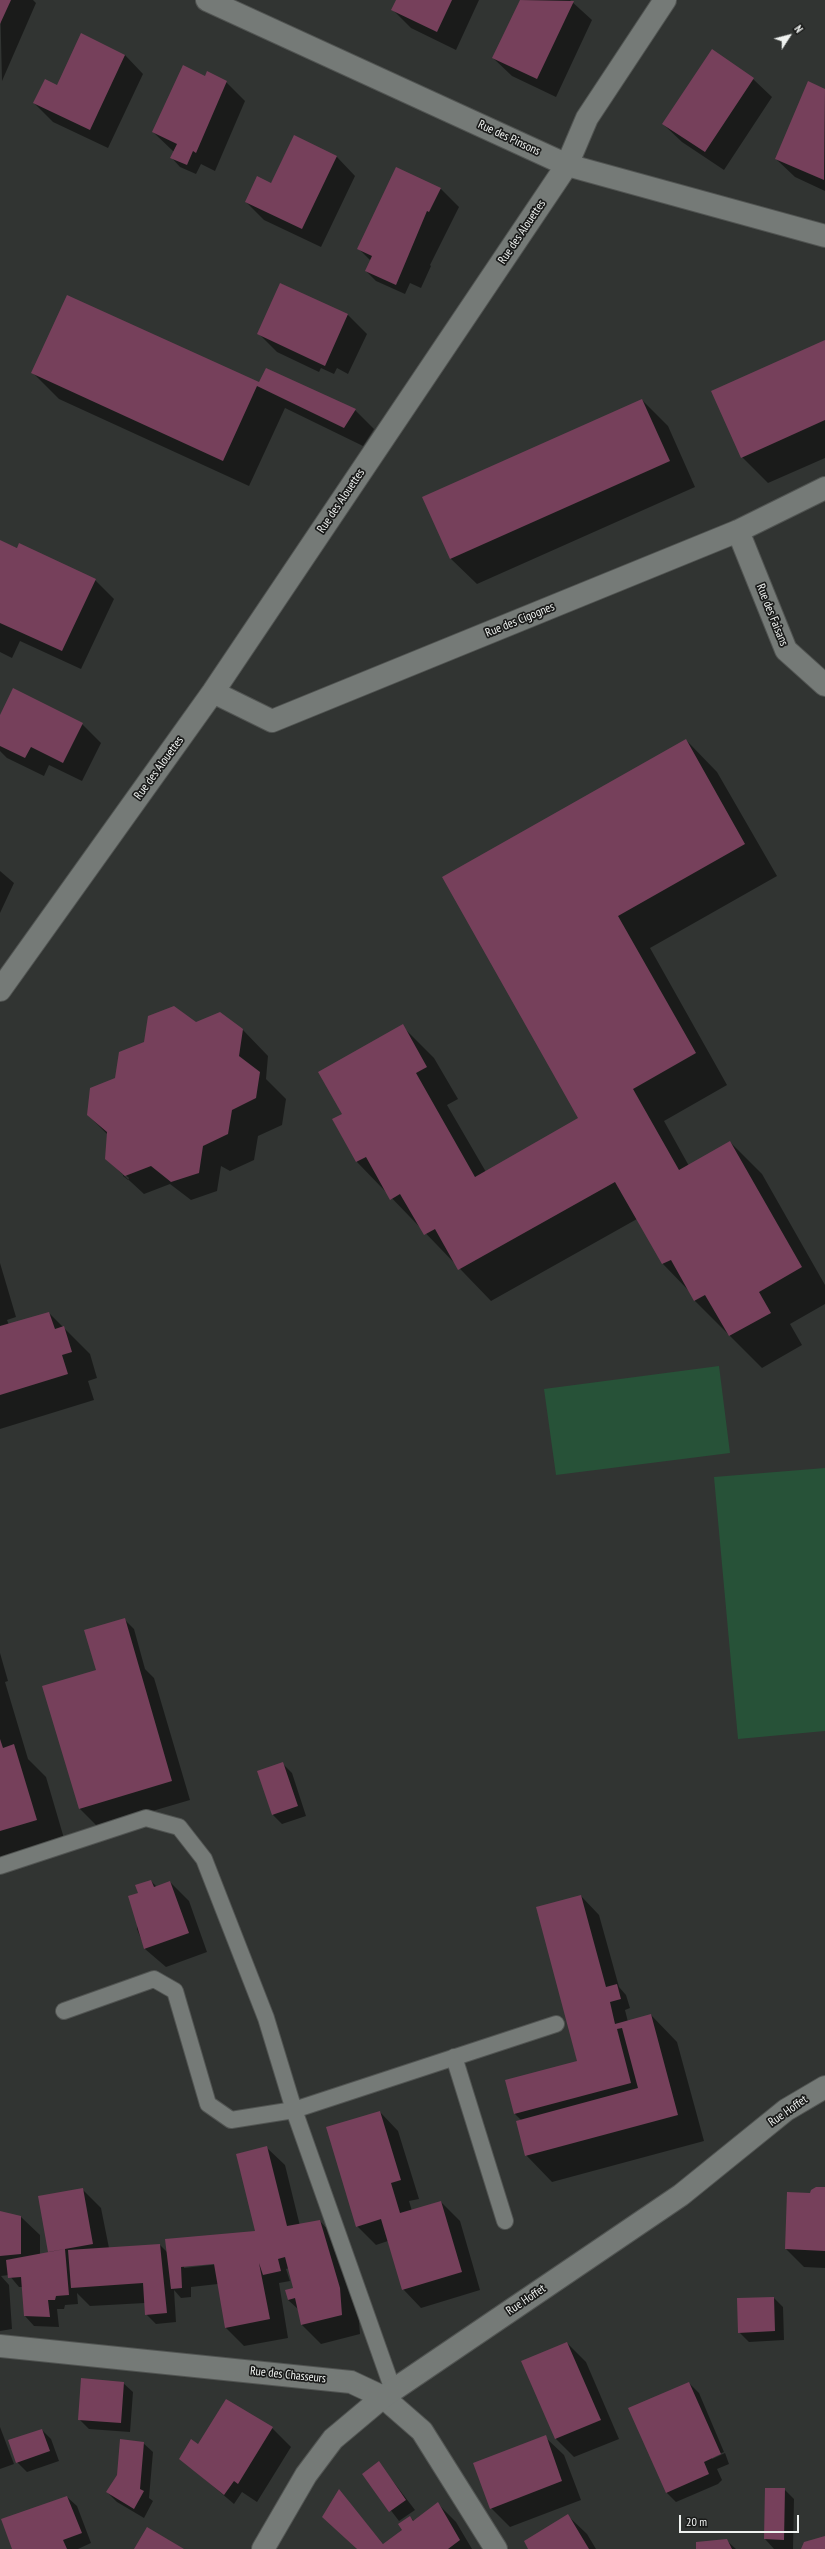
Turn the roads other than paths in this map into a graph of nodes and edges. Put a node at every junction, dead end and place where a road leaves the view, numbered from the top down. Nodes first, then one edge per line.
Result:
1 (207, 0) edge
2 (664, 0) edge
3 (567, 165) junction
4 (825, 236) edge
5 (825, 488) edge
6 (738, 531) junction
7 (825, 685) edge
8 (214, 692) junction
9 (0, 990) edge
10 (0, 1866) edge
11 (64, 2011) dead end
12 (556, 2024) dead end
13 (454, 2057) junction
14 (825, 2086) edge
15 (294, 2110) junction
16 (505, 2221) dead end
17 (0, 2346) edge
18 (388, 2393) junction
19 (263, 2549) edge
20 (496, 2549) edge

1 - 3 street, Rue des Pinsons
2 - 3 street, Rue des Alouettes
3 - 4 street, Rue des Pinsons
3 - 8 street, Rue des Alouettes
5 - 6 street, Rue des Cigognes
6 - 7 street, Rue des Faisans
6 - 8 street, Rue des Cigognes
8 - 9 street, Rue des Alouettes
10 - 15 lane
11 - 15 lane
12 - 13 lane
13 - 15 lane
13 - 16 lane
14 - 18 street, Rue Hoffet
15 - 18 lane
17 - 18 street, Rue des Chasseurs
18 - 19 street, Rue Hoffet
18 - 20 street, Rue des Chasseurs

